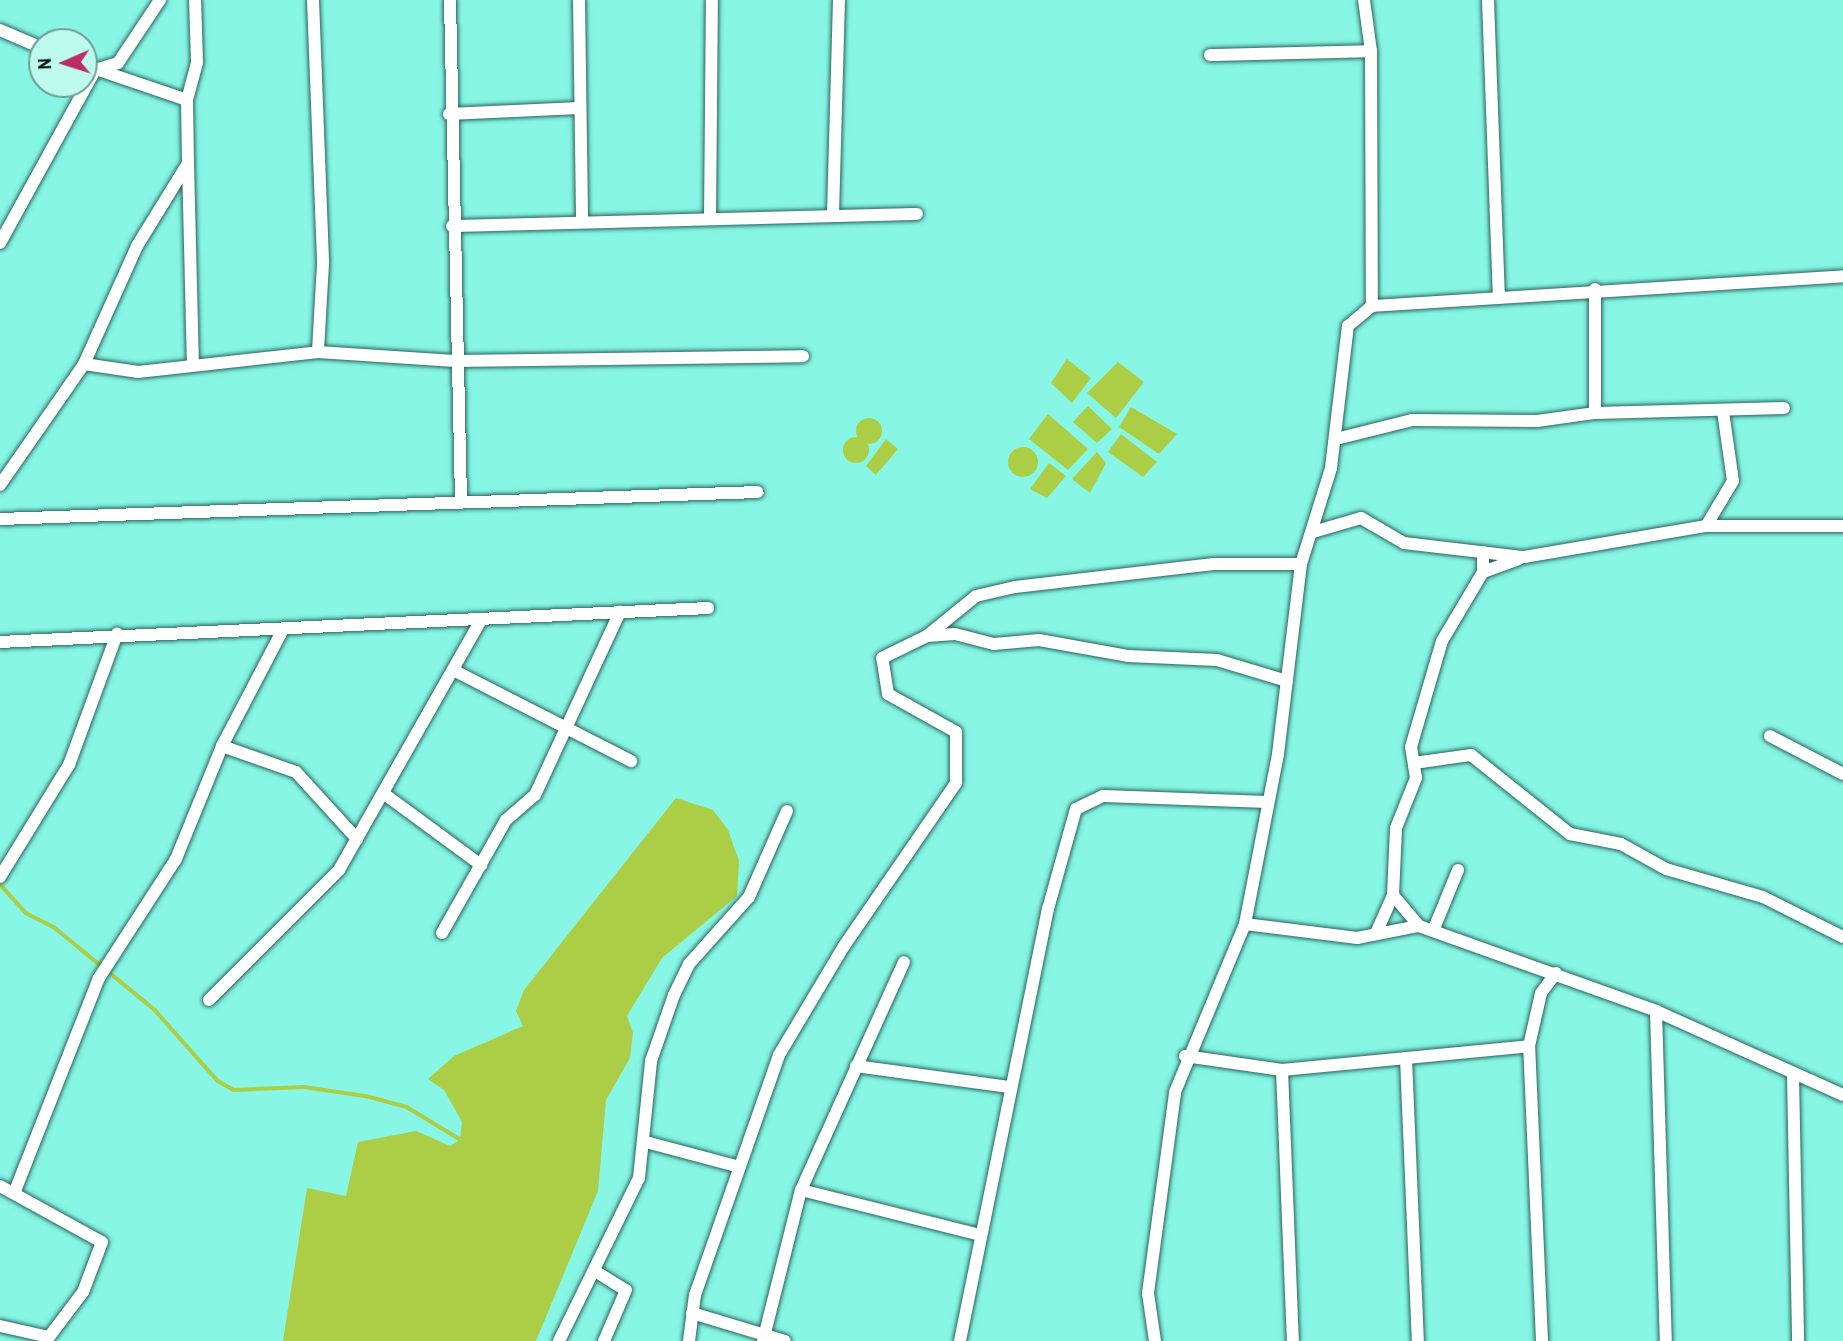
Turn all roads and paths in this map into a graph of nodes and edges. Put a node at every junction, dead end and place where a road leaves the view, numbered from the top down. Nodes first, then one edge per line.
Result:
1 (160, 0) edge
2 (195, 0) edge
3 (313, 0) edge
4 (450, 0) edge
5 (579, 0) edge
6 (712, 0) edge
7 (839, 0) edge
8 (1364, 0) edge
9 (1488, 0) edge
10 (0, 30) edge
11 (28, 42) edge
12 (1371, 51) junction
13 (1209, 55) dead end
14 (98, 69) edge
15 (110, 71) junction
16 (75, 98) edge
17 (187, 100) junction
18 (579, 108) junction
19 (449, 114) junction
20 (188, 163) junction
21 (833, 214) junction
22 (917, 214) dead end
23 (710, 219) junction
24 (582, 220) junction
25 (452, 226) junction
26 (0, 243) edge
27 (1843, 276) edge
28 (1595, 289) junction
29 (1499, 296) junction
30 (1372, 306) junction
31 (318, 352) junction
32 (803, 356) dead end
33 (455, 361) junction
34 (84, 363) junction
35 (193, 365) junction
36 (1784, 408) dead end
37 (1723, 412) junction
38 (1595, 413) junction
39 (1336, 439) junction
40 (0, 485) edge
41 (758, 492) dead end
42 (461, 502) junction
43 (0, 519) edge
44 (1706, 526) junction
45 (1843, 526) edge
46 (1313, 532) junction
47 (1483, 552) junction
48 (1524, 557) junction
49 (1301, 564) junction
50 (1483, 572) junction
51 (708, 608) dead end
52 (620, 612) junction
53 (481, 620) junction
54 (282, 631) junction
55 (117, 634) junction
56 (928, 636) junction
57 (0, 642) edge
58 (455, 671) junction
59 (1287, 681) junction
60 (568, 727) junction
61 (1770, 736) dead end
62 (222, 746) junction
63 (631, 761) dead end
64 (1414, 764) junction
65 (1843, 774) edge
66 (383, 793) junction
67 (1268, 802) junction
68 (787, 811) dead end
69 (357, 839) junction
70 (481, 865) junction
71 (1458, 870) dead end
72 (0, 877) edge
73 (1393, 895) junction
74 (1245, 924) junction
75 (1419, 926) junction
76 (1377, 931) junction
77 (1433, 931) junction
78 (442, 933) dead end
79 (1843, 937) edge
80 (904, 962) dead end
81 (1556, 973) junction
82 (209, 1000) dead end
83 (1657, 1011) junction
84 (1529, 1046) junction
85 (1185, 1056) junction
86 (1406, 1058) junction
87 (856, 1066) junction
88 (1282, 1070) junction
89 (1793, 1075) junction
90 (1009, 1087) junction
91 (1843, 1095) edge
92 (646, 1142) junction
93 (736, 1166) junction
94 (0, 1186) edge
95 (801, 1190) junction
96 (15, 1191) junction
97 (980, 1235) junction
98 (595, 1271) junction
99 (692, 1312) junction
100 (0, 1326) edge
101 (763, 1338) edge
102 (964, 1340) edge
103 (559, 1341) edge
104 (604, 1341) edge
105 (689, 1341) edge
106 (785, 1341) edge
107 (1155, 1341) edge
108 (1293, 1341) edge
109 (1418, 1341) edge
110 (1542, 1341) edge
111 (1667, 1341) edge
112 (1798, 1341) edge

1 - 15 street
2 - 17 street
3 - 31 street
4 - 19 street
5 - 18 street
6 - 23 street
7 - 21 street
8 - 12 street
9 - 29 street
10 - 11 street
12 - 13 street
12 - 30 street
14 - 15 street
15 - 17 street
16 - 26 street
17 - 20 street
18 - 19 street
18 - 24 street
19 - 25 street
20 - 34 street
20 - 35 street
21 - 22 street
21 - 23 street
23 - 24 street
24 - 25 street
25 - 33 street
27 - 28 street
28 - 29 street
28 - 38 street
29 - 30 street
30 - 39 street
31 - 33 street
31 - 35 street
32 - 33 street
33 - 42 street
34 - 35 street
34 - 40 street
36 - 37 street
37 - 38 street
37 - 44 street
38 - 39 street
39 - 46 street
41 - 42 street
42 - 43 street
44 - 45 street
44 - 48 street
46 - 47 street
46 - 49 street
47 - 48 street
47 - 50 street
48 - 50 street
49 - 56 street
49 - 59 street
50 - 64 street
51 - 52 street
52 - 53 street
52 - 60 street
53 - 54 street
53 - 58 street
54 - 55 street
54 - 62 street
55 - 57 street
55 - 72 street
56 - 59 street
56 - 93 street
58 - 60 street
58 - 66 street
59 - 67 street
60 - 63 street
60 - 70 street
61 - 65 street
62 - 69 street
62 - 96 street
64 - 73 street
64 - 79 street
66 - 69 street
66 - 70 street
67 - 74 street
67 - 90 street
68 - 92 street
69 - 82 street
70 - 78 street
71 - 77 street
73 - 75 street
73 - 76 street
74 - 76 street
74 - 85 street
75 - 76 street
75 - 77 street
77 - 81 street
80 - 87 street
81 - 83 street
81 - 84 street
83 - 89 street
83 - 111 street
84 - 86 street
84 - 110 street
85 - 88 street
85 - 107 street
86 - 88 street
86 - 109 street
87 - 90 street
87 - 95 street
88 - 108 street
89 - 91 street
89 - 112 street
90 - 97 street
92 - 93 street
92 - 98 street
93 - 99 street
94 - 96 street
95 - 97 street
95 - 101 street
96 - 100 street
97 - 102 street
98 - 103 street
98 - 104 street
99 - 101 street
99 - 105 street
101 - 106 street

